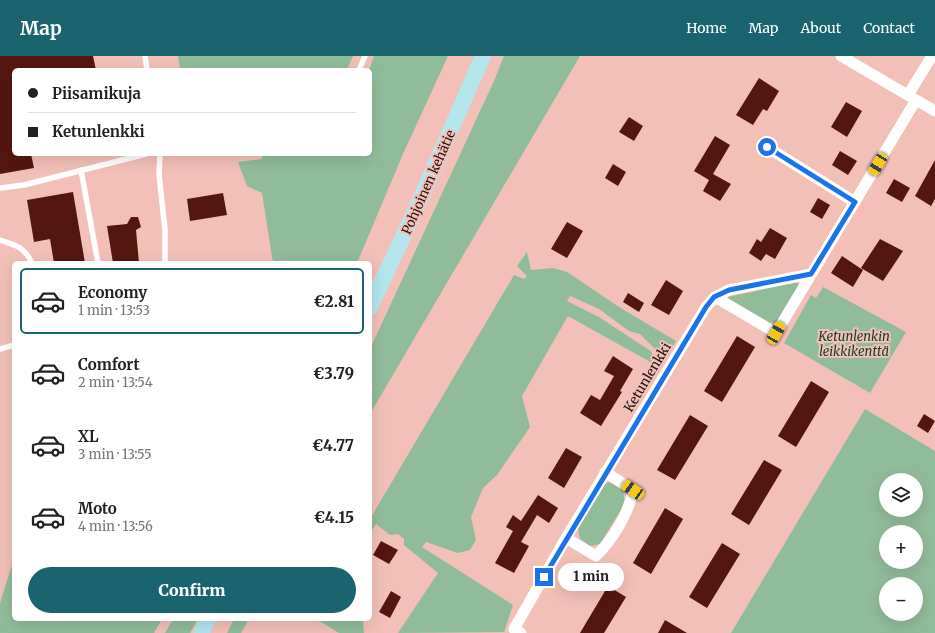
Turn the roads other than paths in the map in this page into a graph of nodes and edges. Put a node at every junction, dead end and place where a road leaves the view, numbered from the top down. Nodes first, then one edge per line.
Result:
1 (145, 56) edge
2 (365, 56) edge
3 (483, 56) edge
4 (841, 56) edge
5 (932, 56) edge
6 (147, 68) edge
7 (360, 68) edge
8 (912, 98) junction
9 (935, 111) edge
10 (767, 147) dead end
11 (138, 156) edge
12 (160, 156) edge
13 (81, 170) junction
14 (0, 188) edge
15 (855, 202) junction
16 (0, 240) edge
17 (31, 261) edge
18 (98, 261) edge
19 (165, 261) edge
20 (811, 274) junction
21 (714, 297) junction
22 (372, 303) edge
23 (12, 346) edge
24 (0, 349) edge
25 (606, 472) junction
26 (566, 538) junction
27 (207, 621) edge
28 (515, 632) edge
29 (201, 633) edge

1 - 6 lane
2 - 7 lane
3 - 22 main road, Pohjoinen kehätie
4 - 8 street
5 - 8 street
8 - 9 street
8 - 15 street
10 - 15 street
11 - 13 lane
12 - 19 lane
13 - 14 lane
13 - 18 lane
15 - 20 street
16 - 17 lane
20 - 21 street
20 - 21 street
21 - 25 street, Ketunlenkki
23 - 24 lane
25 - 26 street, Ketunlenkki
25 - 26 street
26 - 28 street, Ketunlenkki
27 - 29 main road

